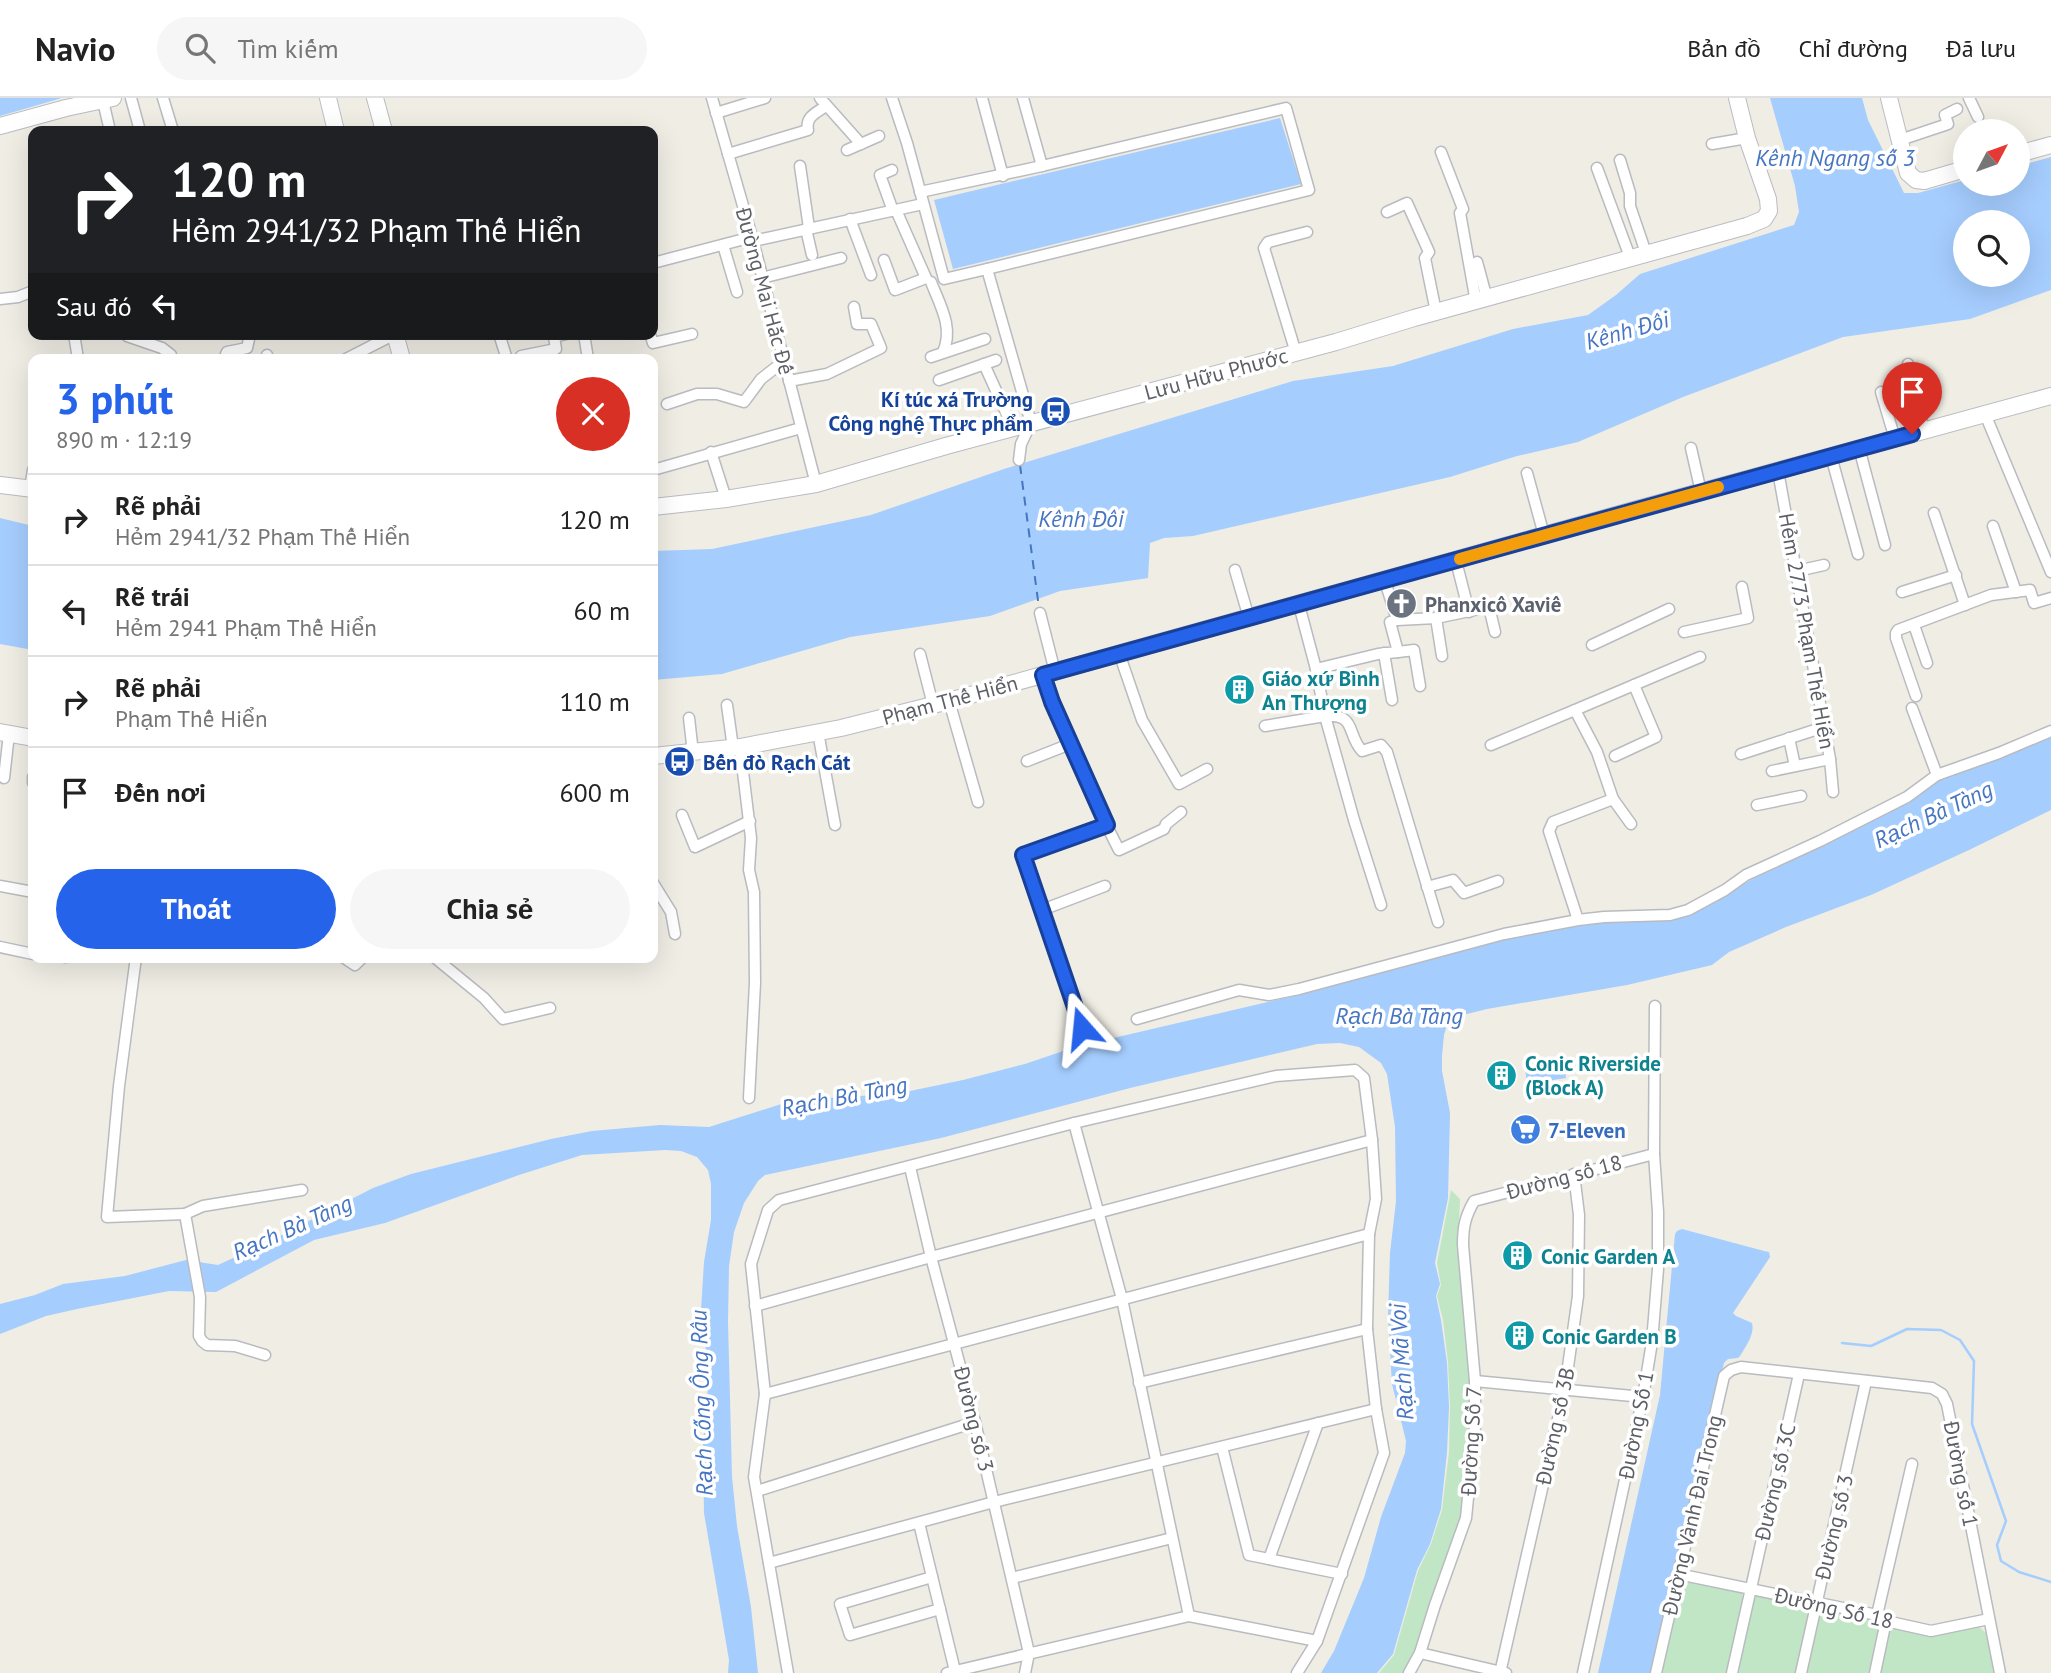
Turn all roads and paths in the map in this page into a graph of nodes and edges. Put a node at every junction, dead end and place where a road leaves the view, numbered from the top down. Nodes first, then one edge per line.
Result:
1 (131, 98) edge
2 (163, 98) edge
3 (375, 98) edge
4 (712, 98) edge
5 (765, 98) edge
6 (892, 98) edge
7 (982, 98) edge
8 (1023, 98) edge
9 (1737, 98) edge
10 (1889, 98) edge
11 (1969, 98) edge
12 (107, 99) edge
13 (329, 101) edge
14 (823, 102) edge
15 (1957, 110) dead end
16 (716, 113) junction
17 (1978, 117) dead end
18 (0, 126) edge
19 (110, 126) edge
20 (139, 126) edge
21 (171, 126) edge
22 (335, 126) edge
23 (383, 126) edge
24 (879, 136) dead end
25 (1748, 138) junction
26 (1900, 139) junction
27 (861, 144) junction
28 (1712, 144) dead end
29 (2051, 145) edge
30 (847, 150) dead end
31 (2030, 151) edge
32 (1441, 152) dead end
33 (728, 154) junction
34 (1620, 160) dead end
35 (800, 166) dead end
36 (1041, 166) junction
37 (1597, 168) dead end
38 (891, 170) dead end
39 (1953, 173) edge
40 (1003, 176) junction
41 (920, 192) junction
42 (918, 206) junction
43 (894, 211) junction
44 (1387, 212) dead end
45 (850, 219) junction
46 (808, 229) junction
47 (1307, 232) dead end
48 (752, 239) junction
49 (723, 244) junction
50 (813, 255) dead end
51 (1638, 255) junction
52 (841, 258) dead end
53 (884, 260) dead end
54 (658, 262) edge
55 (1477, 262) dead end
56 (986, 269) junction
57 (870, 275) dead end
58 (762, 278) junction
59 (931, 282) dead end
60 (737, 292) dead end
61 (28, 294) edge
62 (0, 299) edge
63 (1481, 300) junction
64 (854, 307) dead end
65 (1436, 312) junction
66 (692, 334) dead end
67 (985, 339) dead end
68 (139, 340) edge
69 (250, 340) edge
70 (383, 340) edge
71 (554, 340) edge
72 (652, 340) edge
73 (943, 352) junction
74 (1296, 353) junction
75 (170, 354) edge
76 (226, 354) edge
77 (356, 354) edge
78 (531, 354) edge
79 (931, 357) dead end
80 (996, 360) dead end
81 (784, 361) junction
82 (984, 364) junction
83 (1908, 365) dead end
84 (939, 380) dead end
85 (789, 381) junction
86 (1881, 392) dead end
87 (2051, 396) edge
88 (667, 404) dead end
89 (1985, 414) junction
90 (1031, 423) junction
91 (801, 428) junction
92 (1013, 428) junction
93 (1924, 431) junction
94 (1895, 439) junction
95 (1691, 448) dead end
96 (1859, 449) junction
97 (711, 452) junction
98 (1831, 456) junction
99 (1019, 460) dead end
100 (658, 468) edge
101 (1778, 471) junction
102 (1527, 473) dead end
103 (816, 484) junction
104 (0, 485) edge
105 (28, 488) edge
106 (1701, 492) junction
107 (726, 499) junction
108 (658, 506) edge
109 (1934, 513) dead end
110 (1993, 526) dead end
111 (1544, 535) junction
112 (1885, 545) dead end
113 (1858, 554) dead end
114 (1456, 561) junction
115 (1824, 565) dead end
116 (1235, 570) dead end
117 (1797, 571) junction
118 (2051, 572) edge
119 (1956, 575) junction
120 (1385, 581) junction
121 (1742, 587) dead end
122 (1902, 592) dead end
123 (2016, 592) junction
124 (2051, 598) edge
125 (1299, 605) junction
126 (1965, 606) junction
127 (1669, 608) dead end
128 (1469, 612) junction
129 (1040, 613) dead end
130 (1249, 618) junction
131 (1436, 618) junction
132 (1397, 620) junction
133 (1914, 625) junction
134 (1495, 632) dead end
135 (1684, 632) dead end
136 (1592, 645) dead end
137 (1398, 652) junction
138 (1119, 653) junction
139 (1384, 653) junction
140 (920, 654) dead end
141 (1443, 656) dead end
142 (1700, 657) dead end
143 (1927, 663) dead end
144 (1316, 669) junction
145 (1049, 673) junction
146 (1634, 685) junction
147 (1420, 686) dead end
148 (1392, 700) dead end
149 (941, 703) junction
150 (727, 705) dead end
151 (1575, 710) junction
152 (1325, 716) junction
153 (689, 718) dead end
154 (1265, 726) dead end
155 (1824, 727) junction
156 (2051, 731) edge
157 (818, 732) junction
158 (5, 733) edge
159 (28, 737) edge
160 (1789, 738) junction
161 (1070, 744) junction
162 (1491, 745) dead end
163 (737, 748) junction
164 (693, 753) junction
165 (1741, 754) dead end
166 (658, 756) edge
167 (1615, 756) dead end
168 (1830, 759) junction
169 (1027, 761) dead end
170 (1795, 766) junction
171 (1207, 769) dead end
172 (1772, 771) dead end
173 (1937, 775) junction
174 (4, 778) dead end
175 (1833, 792) dead end
176 (1801, 796) dead end
177 (1613, 799) junction
178 (978, 802) dead end
179 (1757, 805) dead end
180 (1181, 812) dead end
181 (682, 815) dead end
182 (750, 821) junction
183 (1630, 824) dead end
184 (835, 825) dead end
185 (1107, 825) junction
186 (1498, 881) dead end
187 (0, 886) edge
188 (1105, 886) dead end
189 (1427, 887) junction
190 (28, 891) edge
191 (658, 891) edge
192 (1381, 905) dead end
193 (1042, 910) junction
194 (1578, 920) junction
195 (1437, 922) dead end
196 (675, 934) dead end
197 (0, 947) edge
198 (28, 953) edge
199 (135, 963) edge
200 (441, 963) edge
201 (1655, 1006) dead end
202 (550, 1008) dead end
203 (1137, 1019) dead end
204 (1082, 1028) dead end
205 (749, 1098) dead end
206 (1074, 1123) junction
207 (1372, 1140) junction
208 (1654, 1154) junction
209 (910, 1167) junction
210 (1574, 1174) junction
211 (302, 1190) dead end
212 (1474, 1201) joint
213 (1098, 1212) junction
214 (185, 1214) junction
215 (1369, 1234) junction
216 (931, 1257) junction
217 (1122, 1299) junction
218 (755, 1306) junction
219 (1367, 1329) junction
220 (955, 1344) junction
221 (265, 1355) dead end
222 (1741, 1367) joint
223 (1799, 1374) junction
224 (1475, 1381) junction
225 (1867, 1381) junction
226 (1139, 1383) junction
227 (1565, 1388) junction
228 (765, 1394) junction
229 (1643, 1397) junction
230 (1376, 1409) junction
231 (975, 1422) junction
232 (1318, 1423) junction
233 (1222, 1447) junction
234 (1156, 1463) junction
235 (1912, 1464) dead end
236 (757, 1491) junction
237 (994, 1502) junction
238 (919, 1523) junction
239 (1172, 1538) junction
240 (1269, 1559) junction
241 (769, 1563) junction
242 (1342, 1574) junction
243 (1678, 1574) junction
244 (932, 1577) junction
245 (1012, 1578) junction
246 (1751, 1589) junction
247 (1817, 1604) junction
248 (940, 1609) junction
249 (1189, 1616) junction
250 (1881, 1618) junction
251 (1989, 1619) junction
252 (1317, 1641) junction
253 (1029, 1653) junction
254 (1420, 1653) junction
255 (951, 1672) edge
256 (788, 1673) edge
257 (1025, 1673) edge
258 (1297, 1673) edge
259 (1409, 1673) edge
260 (1503, 1673) edge
261 (1583, 1673) edge
262 (1656, 1673) edge
263 (1732, 1673) edge
264 (1801, 1673) edge
265 (1875, 1673) edge
266 (2000, 1673) edge

1 - 20 street
2 - 21 street
3 - 23 street
4 - 16 street, Đường Mai Hắc Đế
5 - 16 street
6 - 41 street
7 - 40 street
8 - 36 street
9 - 25 street
10 - 26 street
11 - 17 street
12 - 18 street
12 - 19 street
13 - 22 street
14 - 27 street
14 - 33 street
15 - 26 street
16 - 33 street, Đường Mai Hắc Đế
24 - 27 street
25 - 28 street
25 - 51 street, Lưu Hữu Phước
26 - 39 street
27 - 30 street
29 - 31 street
32 - 63 street
33 - 48 street, Đường Mai Hắc Đế
34 - 51 street
35 - 46 street
36 - 40 street
36 - 56 street
37 - 51 street
38 - 43 street
40 - 41 street
41 - 42 street
42 - 43 street
42 - 56 street
43 - 45 street
43 - 53 street
44 - 65 street
45 - 46 street
45 - 57 street
46 - 48 street
46 - 50 street
47 - 74 street
48 - 49 street
48 - 58 street, Đường Mai Hắc Đế
49 - 54 street
49 - 60 street
51 - 63 street, Lưu Hữu Phước
52 - 58 street
55 - 63 street
56 - 90 street
58 - 81 street, Đường Mai Hắc Đế
59 - 73 street
61 - 62 street
63 - 65 street, Lưu Hữu Phước
64 - 85 street
65 - 74 street, Lưu Hữu Phước
66 - 72 street
67 - 73 street
68 - 75 street
69 - 76 street
70 - 77 street
71 - 78 street
73 - 79 street
74 - 90 street, Lưu Hữu Phước
80 - 82 street
81 - 85 street, Đường Mai Hắc Đế
81 - 88 street
82 - 84 street
82 - 92 street
83 - 93 street
85 - 91 street, Đường Mai Hắc Đế
86 - 94 street
87 - 89 street, Phạm Thế Hiển
89 - 93 street, Phạm Thế Hiển
89 - 118 street
90 - 92 street, Lưu Hữu Phước
90 - 99 street
91 - 97 street
91 - 103 street, Đường Mai Hắc Đế
92 - 103 street, Lưu Hữu Phước
93 - 94 street, Phạm Thế Hiển
94 - 96 street, Phạm Thế Hiển
95 - 106 street
96 - 98 street, Phạm Thế Hiển
96 - 112 street
97 - 100 street
97 - 107 street
98 - 101 street, Phạm Thế Hiển
98 - 113 street
101 - 106 street, Phạm Thế Hiển
101 - 117 street, Hẻm 2773 Phạm Thế Hiển
102 - 111 street
103 - 107 street, Lưu Hữu Phước
104 - 105 street
106 - 111 street, Phạm Thế Hiển
107 - 108 street, Lưu Hữu Phước
109 - 119 street
110 - 123 street
111 - 114 street, Phạm Thế Hiển
114 - 120 street, Phạm Thế Hiển
114 - 128 street
115 - 117 street
116 - 130 street
117 - 155 street, Hẻm 2773 Phạm Thế Hiển
119 - 122 street
119 - 126 street
120 - 125 street, Phạm Thế Hiển
120 - 132 street
121 - 135 street
123 - 124 street
123 - 126 street
125 - 130 street, Phạm Thế Hiển
125 - 144 street
126 - 133 street
127 - 136 street
128 - 131 street
128 - 134 street
129 - 145 street
130 - 138 street, Phạm Thế Hiển
131 - 132 street
131 - 141 street
132 - 137 street
133 - 143 street
133 - 173 street
137 - 139 street
137 - 147 street
138 - 145 street, Phạm Thế Hiển
138 - 171 street
139 - 144 street
139 - 148 street
140 - 149 street
142 - 146 street
144 - 152 street
145 - 149 street, Phạm Thế Hiển
145 - 161 street
146 - 151 street
146 - 167 street
149 - 157 street, Phạm Thế Hiển
149 - 178 street
150 - 163 street
151 - 162 street
151 - 177 street
152 - 154 street
152 - 189 street
152 - 192 street
153 - 164 street
155 - 160 street
155 - 168 street, Hẻm 2773 Phạm Thế Hiển
156 - 173 street
157 - 163 street, Phạm Thế Hiển
157 - 184 street
158 - 159 street
158 - 174 street
160 - 165 street
160 - 170 street
161 - 169 street
161 - 185 street
163 - 164 street, Phạm Thế Hiển
163 - 182 street
164 - 166 street, Phạm Thế Hiển
168 - 170 street
168 - 175 street, Hẻm 2773 Phạm Thế Hiển
170 - 172 street
173 - 194 street
176 - 179 street
177 - 183 street
177 - 194 street
180 - 185 street
181 - 182 street
182 - 205 street
185 - 193 street
186 - 189 street
187 - 190 street
188 - 193 street
189 - 195 street
191 - 196 street
193 - 204 street
194 - 203 street
197 - 198 street
199 - 214 street
200 - 202 street
201 - 208 street, Đường Số 1
206 - 207 street
206 - 209 street
206 - 213 street
207 - 213 street
207 - 215 street
208 - 210 street, Đường số 18
208 - 229 street, Đường Số 1
209 - 216 street, Đường số 3
209 - 218 street
210 - 212 street, Đường số 18
210 - 227 street, Đường số 3B
211 - 214 street
212 - 224 street, Đường Số 7
213 - 216 street
213 - 217 street
214 - 221 street
215 - 217 street
215 - 219 street
216 - 218 street
216 - 220 street, Đường số 3
217 - 220 street
217 - 226 street
218 - 228 street
219 - 226 street
219 - 230 street
220 - 228 street
220 - 231 street, Đường số 3
222 - 223 street, Đường số 1
222 - 243 street, Đường Vành Đai Trong
223 - 225 street, Đường số 1
223 - 246 street, Đường số 3C
224 - 227 street
224 - 254 street, Đường Số 7
225 - 247 street, Đường số 3
225 - 251 street, Đường số 1
226 - 234 street
227 - 229 street
227 - 260 street, Đường số 3B
228 - 236 street
229 - 261 street, Đường Số 1
230 - 232 street
230 - 242 street
231 - 236 street
231 - 237 street, Đường số 3
232 - 233 street
232 - 240 street
233 - 234 street
233 - 240 street
234 - 237 street
234 - 239 street
235 - 250 street
236 - 241 street
237 - 238 street
237 - 245 street, Đường số 3
238 - 241 street
238 - 244 street
239 - 245 street
239 - 249 street
240 - 242 street
241 - 256 street
242 - 252 street
243 - 246 street, Đường Số 18
243 - 262 street, Đường Vành Đai Trong
244 - 248 street
244 - 248 street
245 - 253 street, Đường số 3
246 - 247 street, Đường Số 18
246 - 263 street
247 - 250 street, Đường Số 18
247 - 264 street, Đường số 3
248 - 255 street
249 - 252 street
249 - 253 street
250 - 251 street, Đường Số 18
250 - 265 street
251 - 266 street, Đường số 1
252 - 258 street
253 - 255 street
253 - 257 street, Đường số 3
254 - 259 street, Đường Số 7
254 - 260 street

